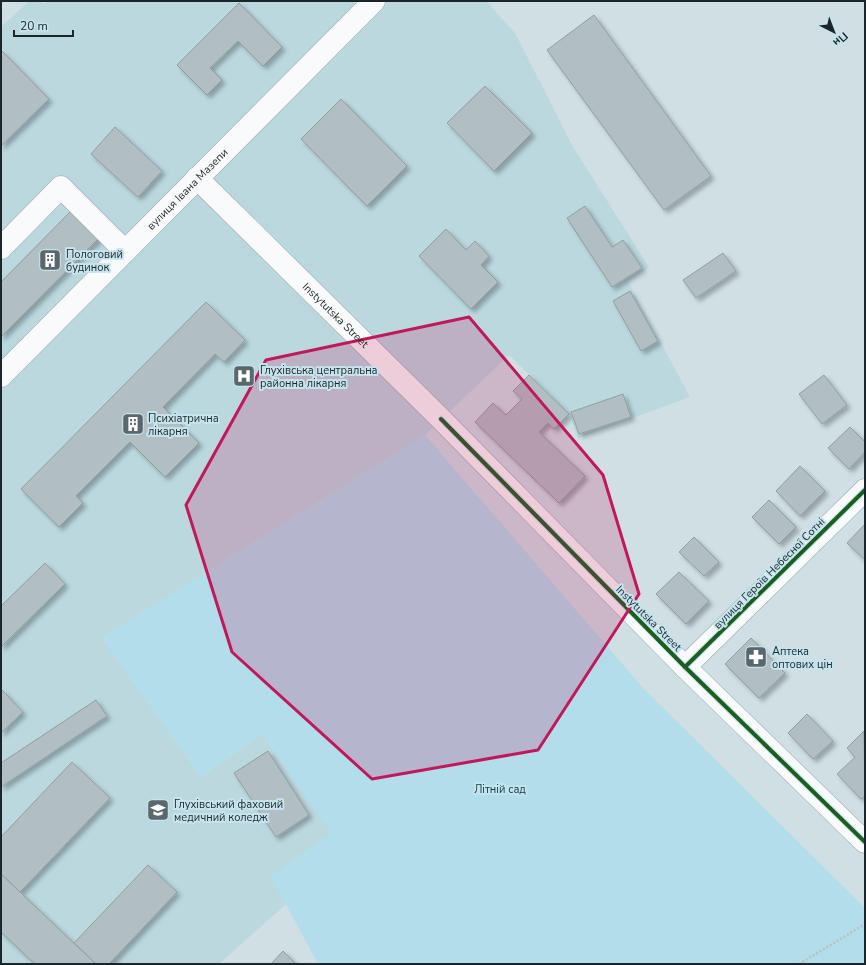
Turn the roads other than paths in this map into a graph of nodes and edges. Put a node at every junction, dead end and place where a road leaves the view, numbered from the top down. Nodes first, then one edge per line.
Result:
1 (374, 1) edge
2 (197, 178) junction
3 (1, 248) edge
4 (125, 251) junction
5 (1, 376) edge
6 (865, 490) edge
7 (685, 667) junction
8 (865, 842) edge

1 - 2 street, вулиця Івана Мазепи
2 - 4 street, вулиця Івана Мазепи
2 - 7 street, Instytutska Street
3 - 4 street
4 - 5 street, вулиця Івана Мазепи
6 - 7 street, вулиця Героїв Небесної Сотні
7 - 8 street, Instytutska Street

